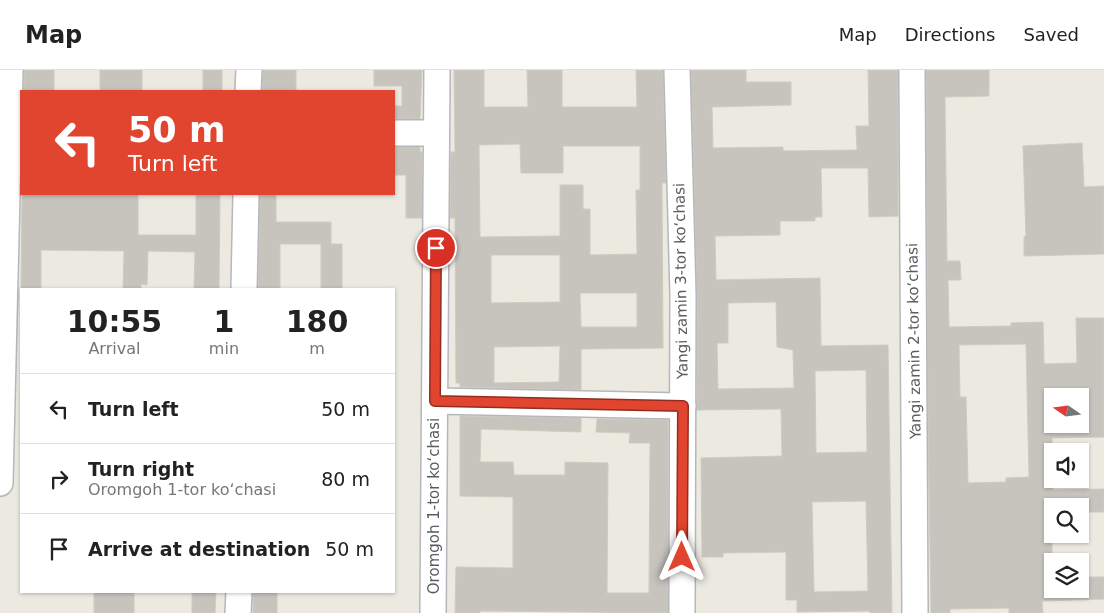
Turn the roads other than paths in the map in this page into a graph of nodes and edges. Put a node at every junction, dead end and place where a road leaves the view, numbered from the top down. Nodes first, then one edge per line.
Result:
1 (10, 70) edge
2 (249, 70) edge
3 (437, 70) edge
4 (677, 70) edge
5 (912, 70) edge
6 (248, 90) edge
7 (395, 133) edge
8 (436, 133) junction
9 (5, 144) edge
10 (246, 195) edge
11 (244, 288) edge
12 (435, 401) junction
13 (683, 406) junction
14 (0, 483) edge
15 (239, 593) edge
16 (238, 613) edge
17 (433, 613) edge
18 (682, 613) edge
19 (915, 613) edge

1 - 9 street
2 - 6 street
3 - 8 street, Oromgoh 1-tor koʻchasi
4 - 13 street, Yangi zamin 3-tor koʻchasi
5 - 19 street, Yangi zamin 2-tor koʻchasi
7 - 8 street
8 - 12 street, Oromgoh 1-tor koʻchasi
9 - 14 street
10 - 11 street
12 - 13 street
12 - 17 street, Oromgoh 1-tor koʻchasi
13 - 18 street, Yangi zamin 3-tor koʻchasi
15 - 16 street

